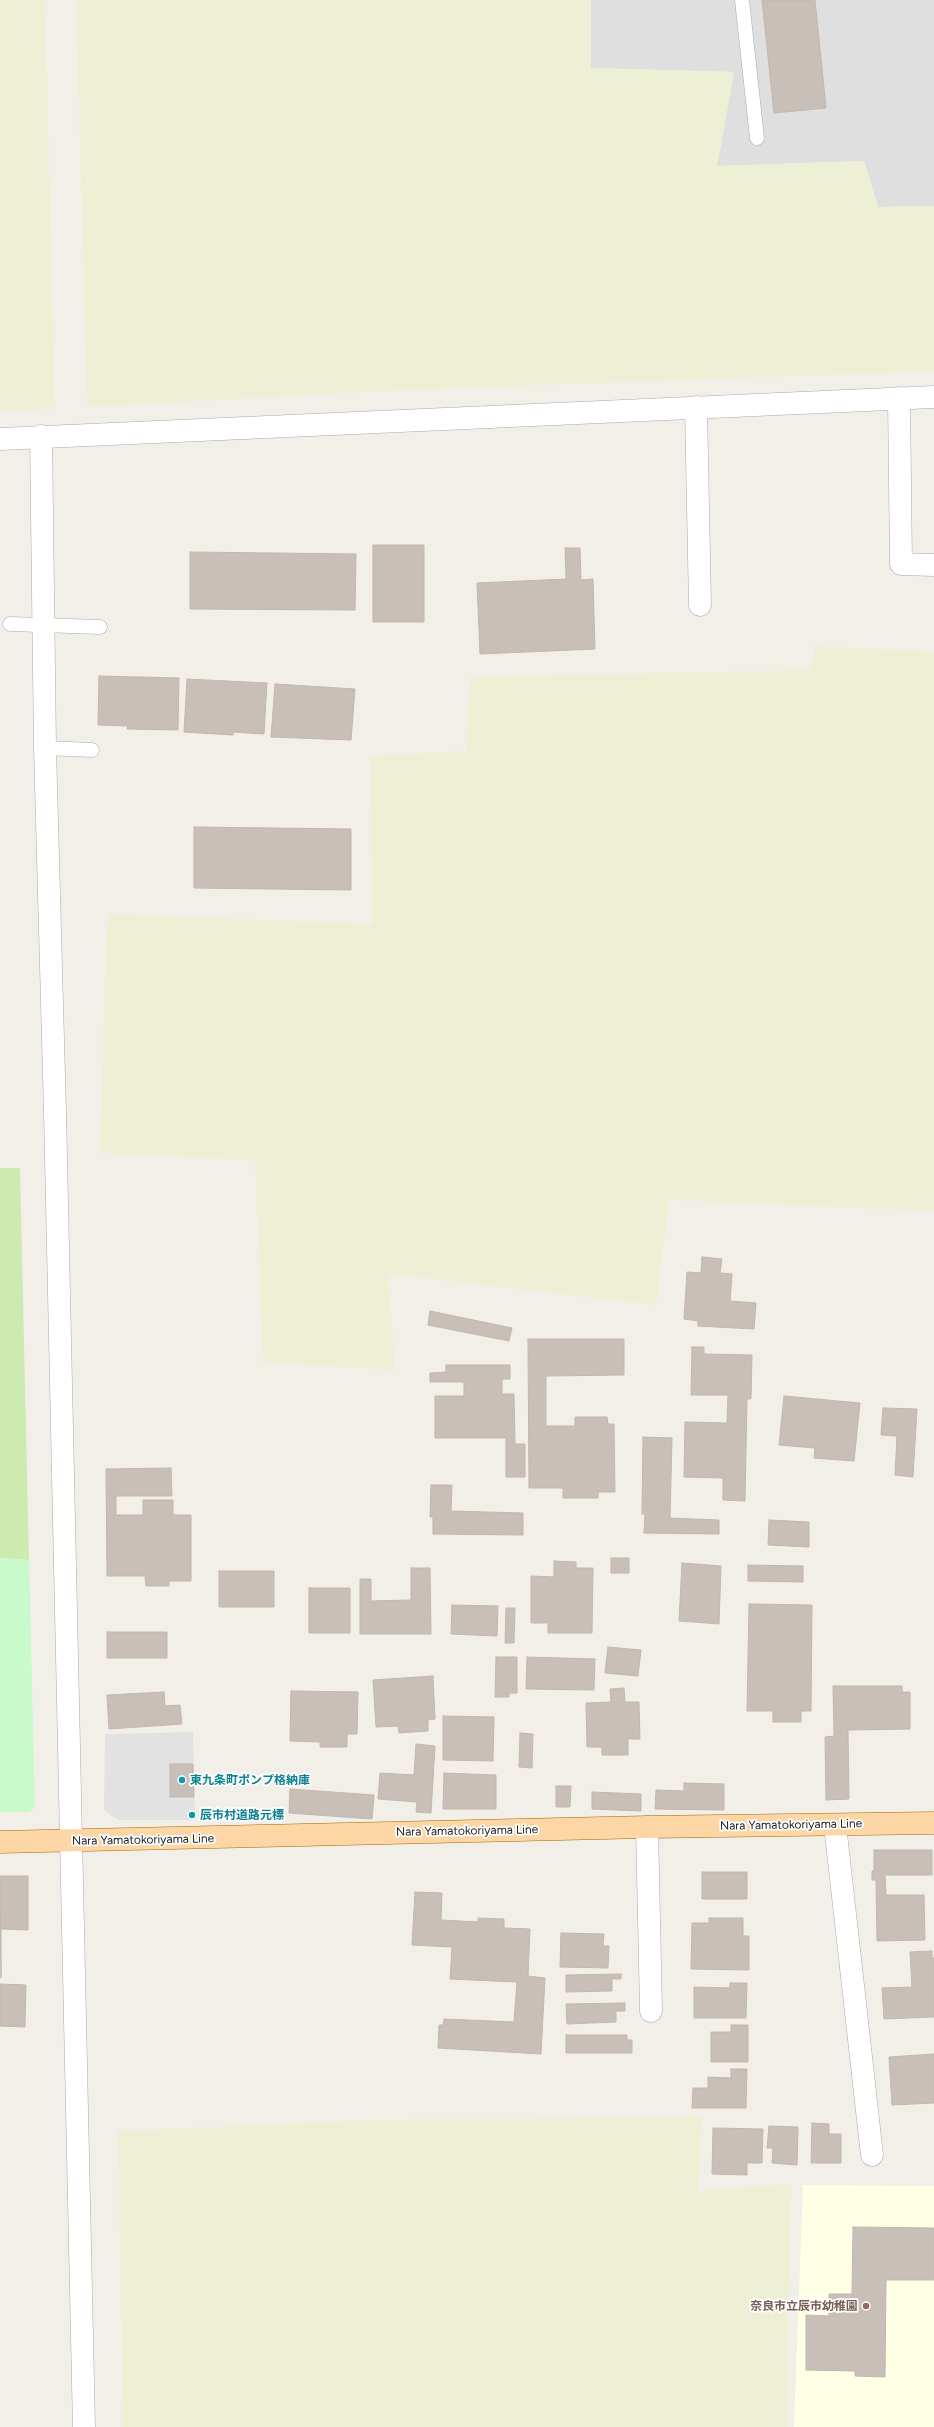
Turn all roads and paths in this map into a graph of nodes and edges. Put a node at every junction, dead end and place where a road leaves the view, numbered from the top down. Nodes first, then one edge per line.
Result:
1 (742, 0) edge
2 (757, 138) dead end
3 (934, 397) edge
4 (900, 398) junction
5 (696, 407) junction
6 (41, 436) junction
7 (0, 439) edge
8 (934, 565) edge
9 (700, 605) dead end
10 (10, 624) dead end
11 (44, 625) junction
12 (100, 627) dead end
13 (45, 748) junction
14 (92, 750) dead end
15 (934, 1823) edge
16 (835, 1825) junction
17 (646, 1827) junction
18 (0, 1842) edge
19 (72, 1842) junction
20 (651, 2011) dead end
21 (872, 2155) dead end
22 (84, 2427) edge

1 - 2 lane
3 - 4 street
4 - 5 street
4 - 8 street
5 - 6 street
5 - 9 street
6 - 7 street
6 - 11 street
10 - 11 lane
11 - 12 lane
11 - 13 street
13 - 14 lane
13 - 19 street
15 - 16 main road, Nara Yamatokoriyama Line
16 - 17 main road, Nara Yamatokoriyama Line
16 - 21 street
17 - 19 main road, Nara Yamatokoriyama Line
17 - 20 street
18 - 19 main road, Nara Yamatokoriyama Line
19 - 22 street

